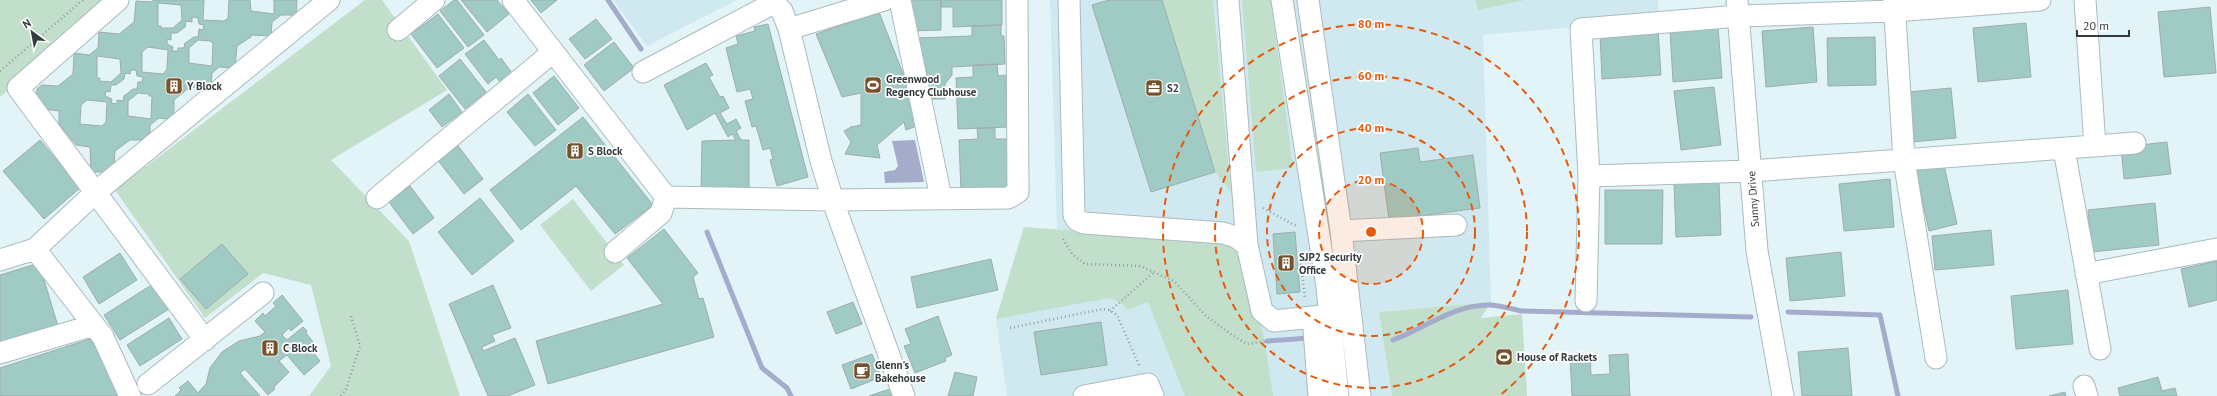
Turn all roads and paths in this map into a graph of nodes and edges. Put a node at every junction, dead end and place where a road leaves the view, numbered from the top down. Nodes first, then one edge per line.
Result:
1 (83, 0) edge
2 (118, 0) edge
3 (329, 0) edge
4 (434, 0) edge
5 (513, 0) edge
6 (884, 0) edge
7 (900, 0) edge
8 (1017, 0) edge
9 (1069, 0) edge
10 (1228, 0) edge
11 (1282, 0) edge
12 (1308, 0) edge
13 (2040, 0) edge
14 (2085, 0) edge
15 (1894, 6) edge
16 (1738, 8) edge
17 (789, 29) junction
18 (398, 30) dead end
19 (553, 52) junction
20 (0, 71) edge
21 (643, 72) dead end
22 (2135, 143) dead end
23 (2096, 146) junction
24 (2064, 149) junction
25 (1904, 160) junction
26 (1751, 171) junction
27 (1589, 176) junction
28 (96, 192) junction
29 (666, 196) junction
30 (377, 198) dead end
31 (941, 198) junction
32 (1245, 199) junction
33 (834, 205) junction
34 (1456, 225) dead end
35 (1341, 231) junction
36 (1299, 233) dead end
37 (1063, 240) dead end
38 (1247, 245) junction
39 (1300, 248) dead end
40 (35, 249) junction
41 (2217, 249) edge
42 (615, 252) dead end
43 (0, 260) edge
44 (1154, 272) junction
45 (2086, 274) junction
46 (263, 293) dead end
47 (1586, 301) dead end
48 (1110, 311) junction
49 (1324, 311) junction
50 (351, 316) dead end
51 (94, 325) junction
52 (1010, 328) dead end
53 (205, 340) junction
54 (1267, 341) dead end
55 (2100, 349) dead end
56 (0, 353) edge
57 (1936, 358) dead end
58 (148, 384) dead end
59 (1150, 390) edge
60 (130, 396) edge
61 (341, 396) edge
62 (904, 396) edge
63 (1084, 396) edge
64 (1319, 396) edge
65 (1338, 396) edge
66 (1360, 396) edge
67 (1783, 396) edge

1 - 20 path
2 - 28 street
3 - 28 street
4 - 18 street
5 - 19 street
6 - 17 street
7 - 31 street
8 - 31 street
9 - 38 street
10 - 32 street
11 - 49 street
12 - 35 street
13 - 15 street
14 - 23 street
15 - 16 street
15 - 25 street
16 - 26 street, Sunny Drive
16 - 27 street
17 - 21 street
17 - 33 street
19 - 29 street
19 - 30 street
22 - 23 street
23 - 24 street
24 - 25 street
24 - 45 street
25 - 26 street
25 - 57 street
26 - 27 street
26 - 67 street, Sunny Drive
27 - 47 street
28 - 40 street
28 - 53 street
29 - 33 street
29 - 42 street
31 - 33 street
32 - 36 path
32 - 38 street
33 - 62 street
34 - 35 street
35 - 49 street
37 - 44 path
38 - 49 street
39 - 49 path
40 - 43 street
40 - 51 street
41 - 45 street
44 - 48 path
44 - 54 path
45 - 55 street
46 - 53 street
48 - 52 path
48 - 59 path
49 - 64 street
49 - 65 street
49 - 66 street
50 - 61 path
51 - 56 street
51 - 60 street
53 - 58 street
59 - 63 street

